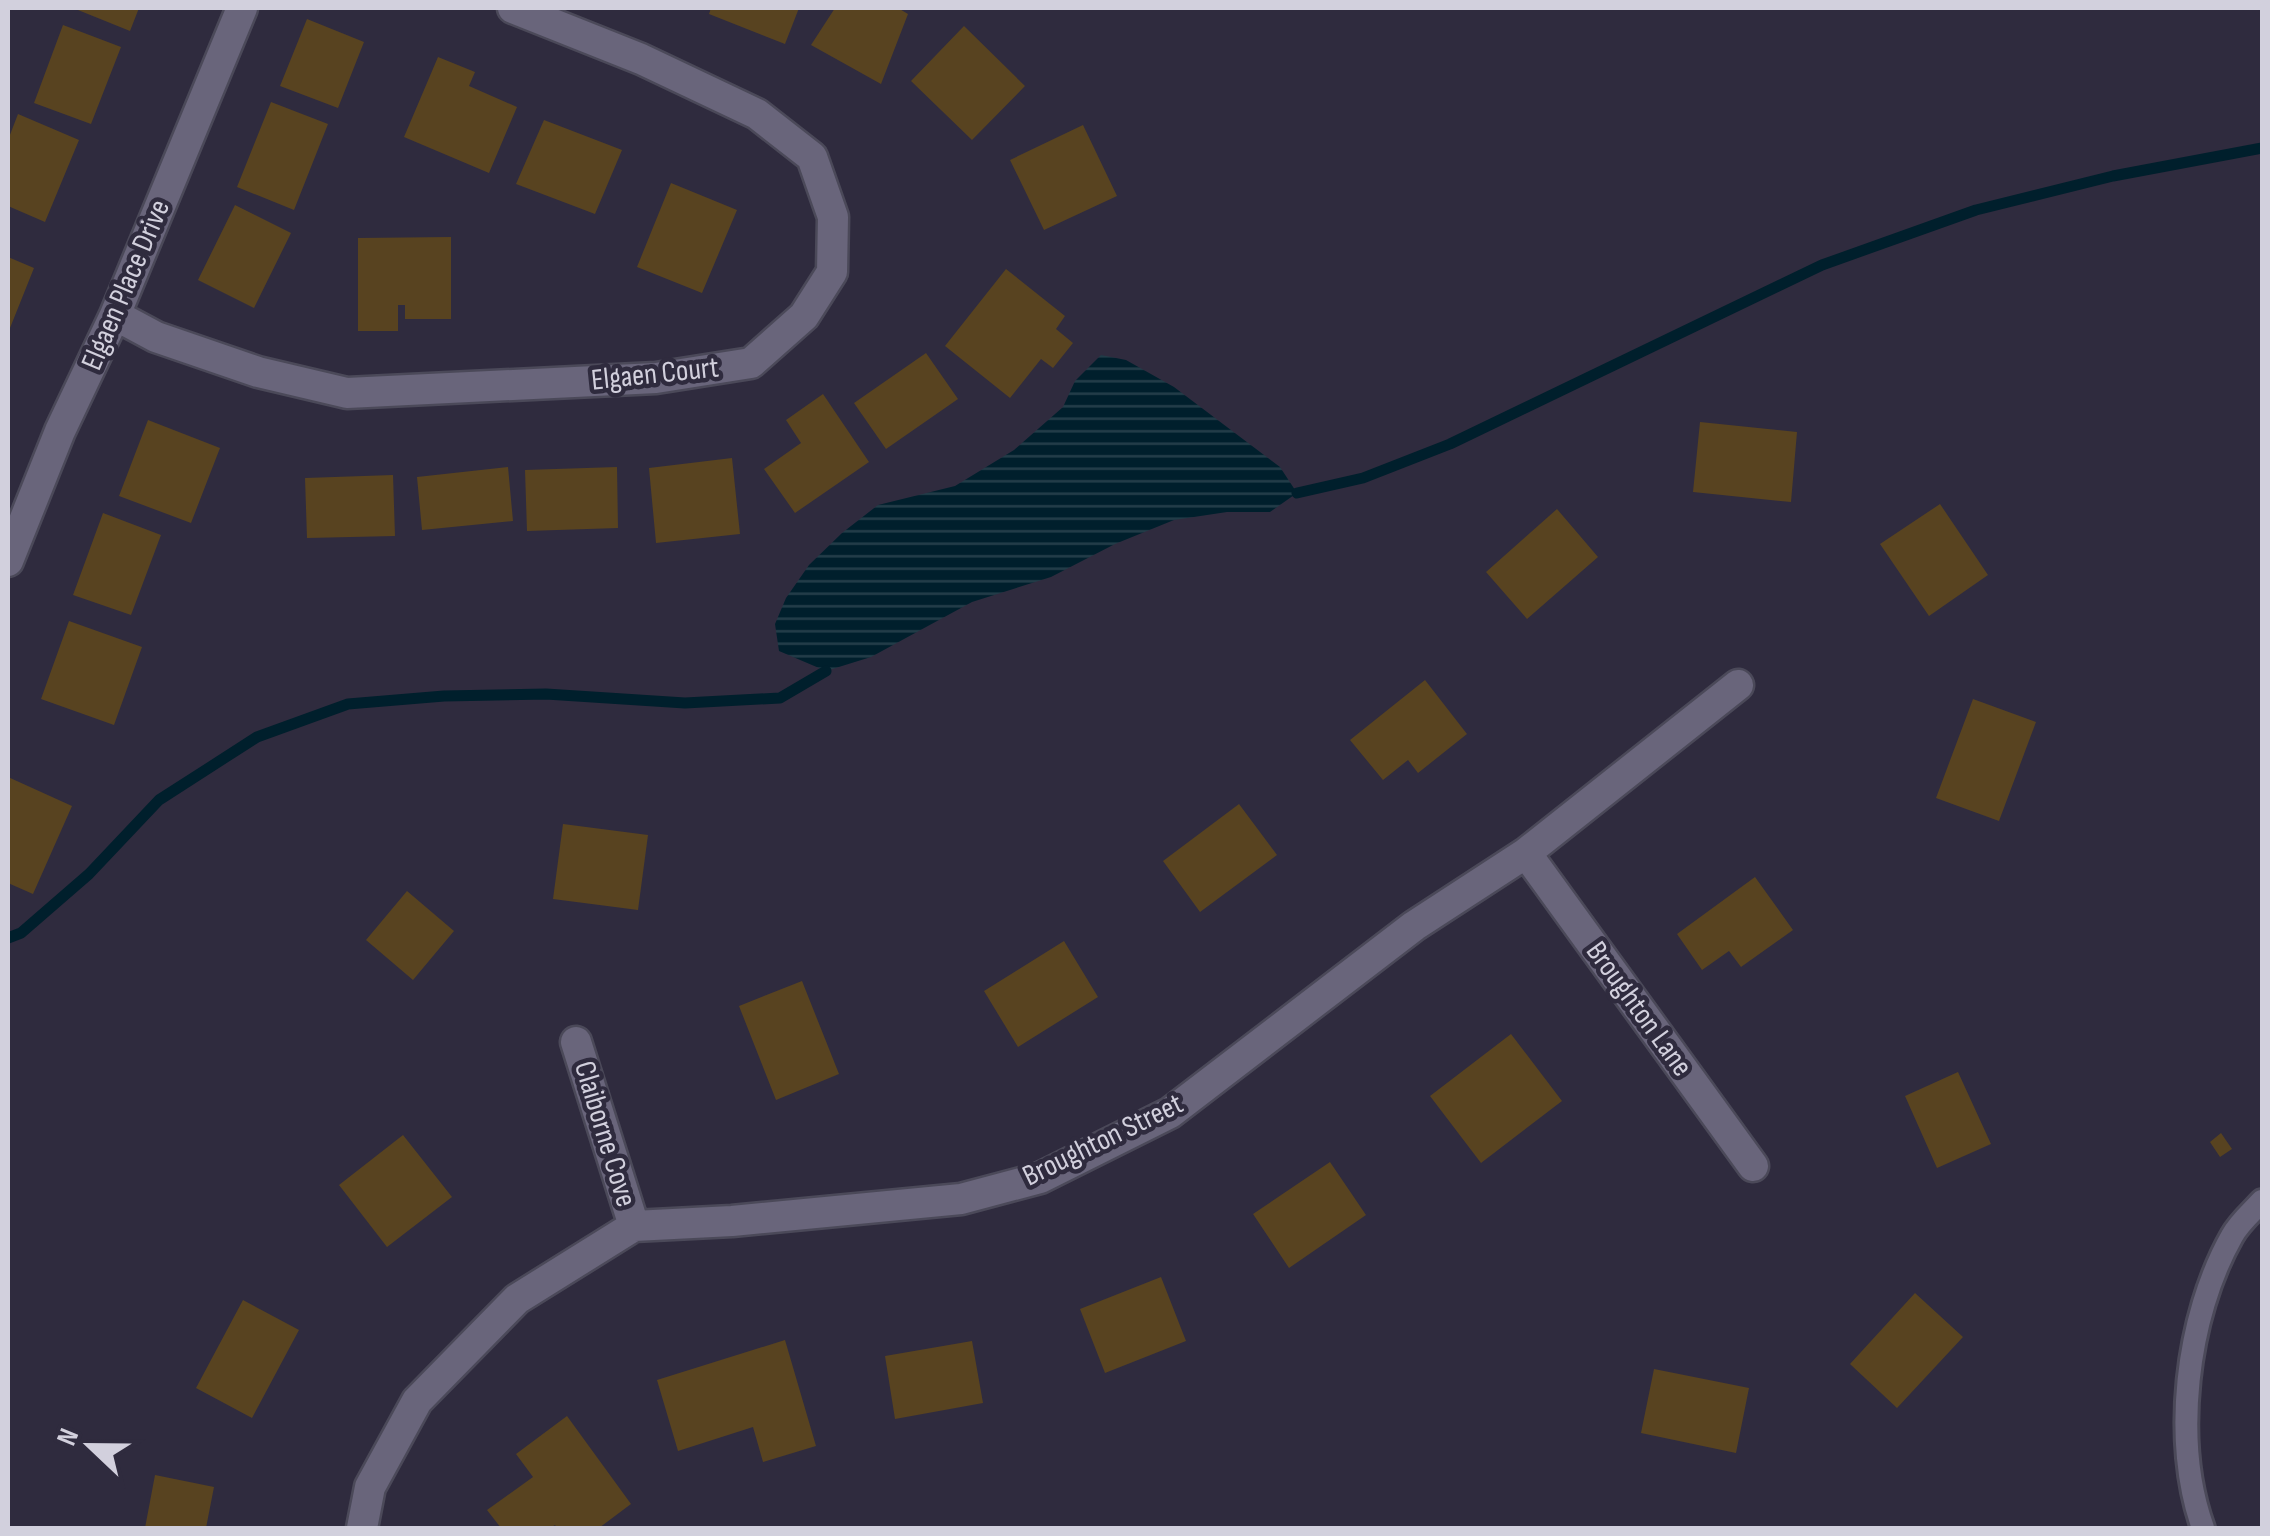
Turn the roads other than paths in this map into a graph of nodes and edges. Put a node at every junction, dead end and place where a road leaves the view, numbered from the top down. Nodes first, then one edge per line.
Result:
1 (242, 8) edge
2 (513, 8) edge
3 (115, 315) junction
4 (8, 561) edge
5 (1738, 684) dead end
6 (1526, 853) junction
7 (576, 1042) dead end
8 (1753, 1166) dead end
9 (2262, 1202) edge
10 (634, 1226) junction
11 (362, 1528) edge
12 (2203, 1528) edge

1 - 3 street, Elgaen Place Drive
2 - 3 street, Elgaen Court
3 - 4 street, Elgaen Place Drive
5 - 6 street, Broughton Street
6 - 8 street, Broughton Lane
6 - 10 street, Broughton Street
7 - 10 street, Claiborne Cove
9 - 12 lane
10 - 11 street, Broughton Street

